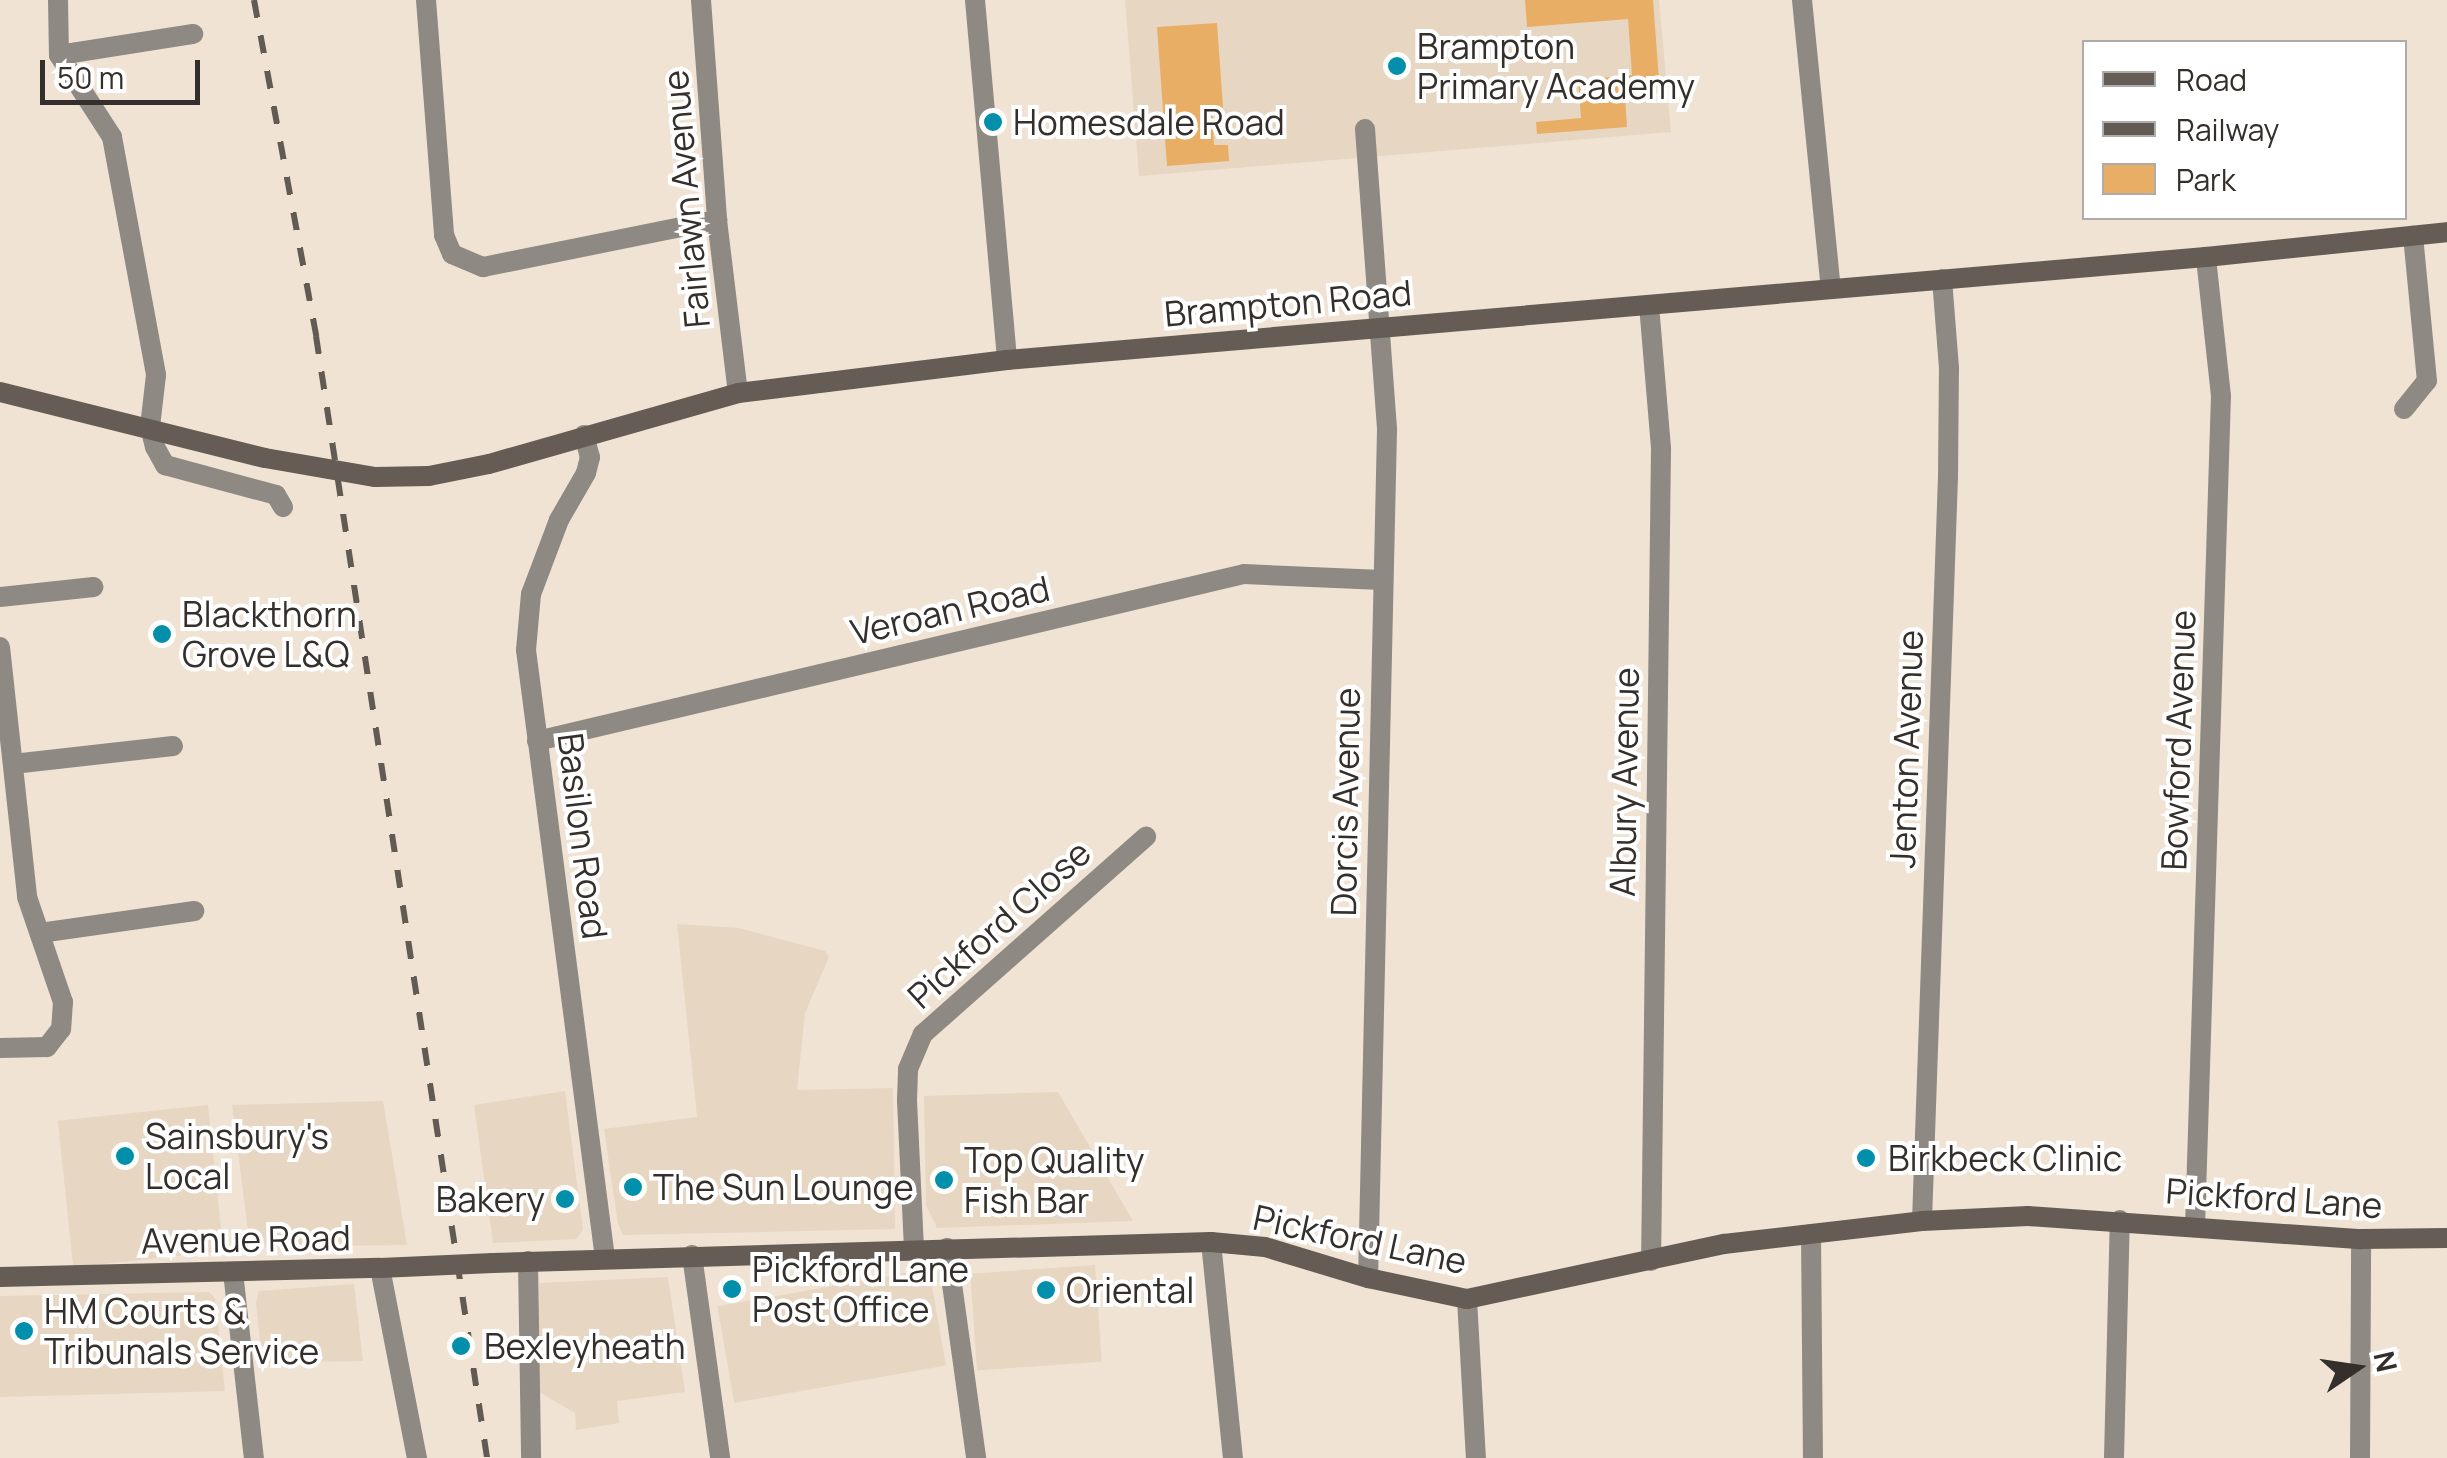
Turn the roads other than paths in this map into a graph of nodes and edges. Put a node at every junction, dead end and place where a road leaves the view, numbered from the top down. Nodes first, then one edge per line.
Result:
1 (58, 0) edge
2 (426, 0) edge
3 (701, 0) edge
4 (975, 0) edge
5 (1802, 0) edge
6 (193, 34) dead end
7 (58, 55) junction
8 (1365, 129) dead end
9 (716, 220) junction
10 (2447, 232) edge
11 (2412, 236) junction
12 (2206, 257) junction
13 (1942, 279) junction
14 (1831, 289) junction
15 (1649, 305) junction
16 (1379, 328) junction
17 (1007, 360) junction
18 (0, 392) edge
19 (738, 392) junction
20 (2404, 409) dead end
21 (150, 427) junction
22 (584, 436) junction
23 (283, 507) dead end
24 (1382, 580) junction
25 (93, 587) dead end
26 (0, 597) edge
27 (0, 647) edge
28 (537, 741) junction
29 (173, 746) dead end
30 (13, 764) junction
31 (1146, 837) dead end
32 (194, 911) dead end
33 (40, 933) junction
34 (0, 1048) edge
35 (2120, 1220) junction
36 (1922, 1221) junction
37 (2195, 1226) junction
38 (1811, 1234) junction
39 (2447, 1238) edge
40 (2362, 1239) junction
41 (1210, 1242) junction
42 (914, 1248) junction
43 (947, 1248) junction
44 (692, 1255) junction
45 (605, 1258) junction
46 (528, 1261) junction
47 (1651, 1261) junction
48 (492, 1263) joint
49 (380, 1268) junction
50 (233, 1272) junction
51 (0, 1277) edge
52 (1368, 1278) junction
53 (1467, 1299) junction
54 (254, 1458) edge
55 (417, 1458) edge
56 (531, 1458) edge
57 (720, 1458) edge
58 (976, 1458) edge
59 (1232, 1458) edge
60 (1476, 1458) edge
61 (1813, 1458) edge
62 (2114, 1458) edge
63 (2360, 1458) edge

1 - 7 street
2 - 9 street
3 - 9 street, Fairlawn Avenue
4 - 17 street
5 - 14 street
6 - 7 street
7 - 21 street
8 - 16 street, Dorcis Avenue
9 - 19 street, Fairlawn Avenue
10 - 11 street, Brampton Road
11 - 12 street, Brampton Road
11 - 20 street
12 - 13 street, Brampton Road
12 - 37 street, Bowford Avenue
13 - 14 street, Brampton Road
13 - 36 street, Jenton Avenue
14 - 15 street, Brampton Road
15 - 16 street, Brampton Road
15 - 47 street, Albury Avenue
16 - 17 street, Brampton Road
16 - 24 street, Dorcis Avenue
17 - 19 street, Brampton Road
18 - 21 street, Brampton Road
19 - 22 street, Brampton Road
21 - 22 street, Brampton Road, bridge
21 - 23 street
22 - 28 street, Basilon Road
24 - 28 street, Veroan Road
24 - 52 street, Dorcis Avenue
25 - 26 street
27 - 30 street
28 - 45 street, Basilon Road
29 - 30 street
30 - 33 street
31 - 42 street, Pickford Close
32 - 33 street
33 - 34 street
35 - 36 street, Pickford Lane
35 - 37 street, Pickford Lane
35 - 62 street
36 - 38 street, Pickford Lane
37 - 40 street, Pickford Lane
38 - 47 street, Pickford Lane
38 - 61 street
39 - 40 street, Pickford Lane
40 - 63 street
41 - 43 street, Pickford Lane
41 - 52 street, Pickford Lane
41 - 59 street
42 - 43 street, Pickford Lane
42 - 44 street, Pickford Lane
43 - 58 street
44 - 45 street, Pickford Lane
44 - 57 street
45 - 46 street, Pickford Lane
46 - 48 street, Pickford Lane
46 - 56 street
47 - 53 street, Pickford Lane
48 - 49 street, Avenue Road, bridge
49 - 50 street, Avenue Road
49 - 55 street
50 - 51 street, Avenue Road
50 - 54 street
52 - 53 street, Pickford Lane
53 - 60 street

